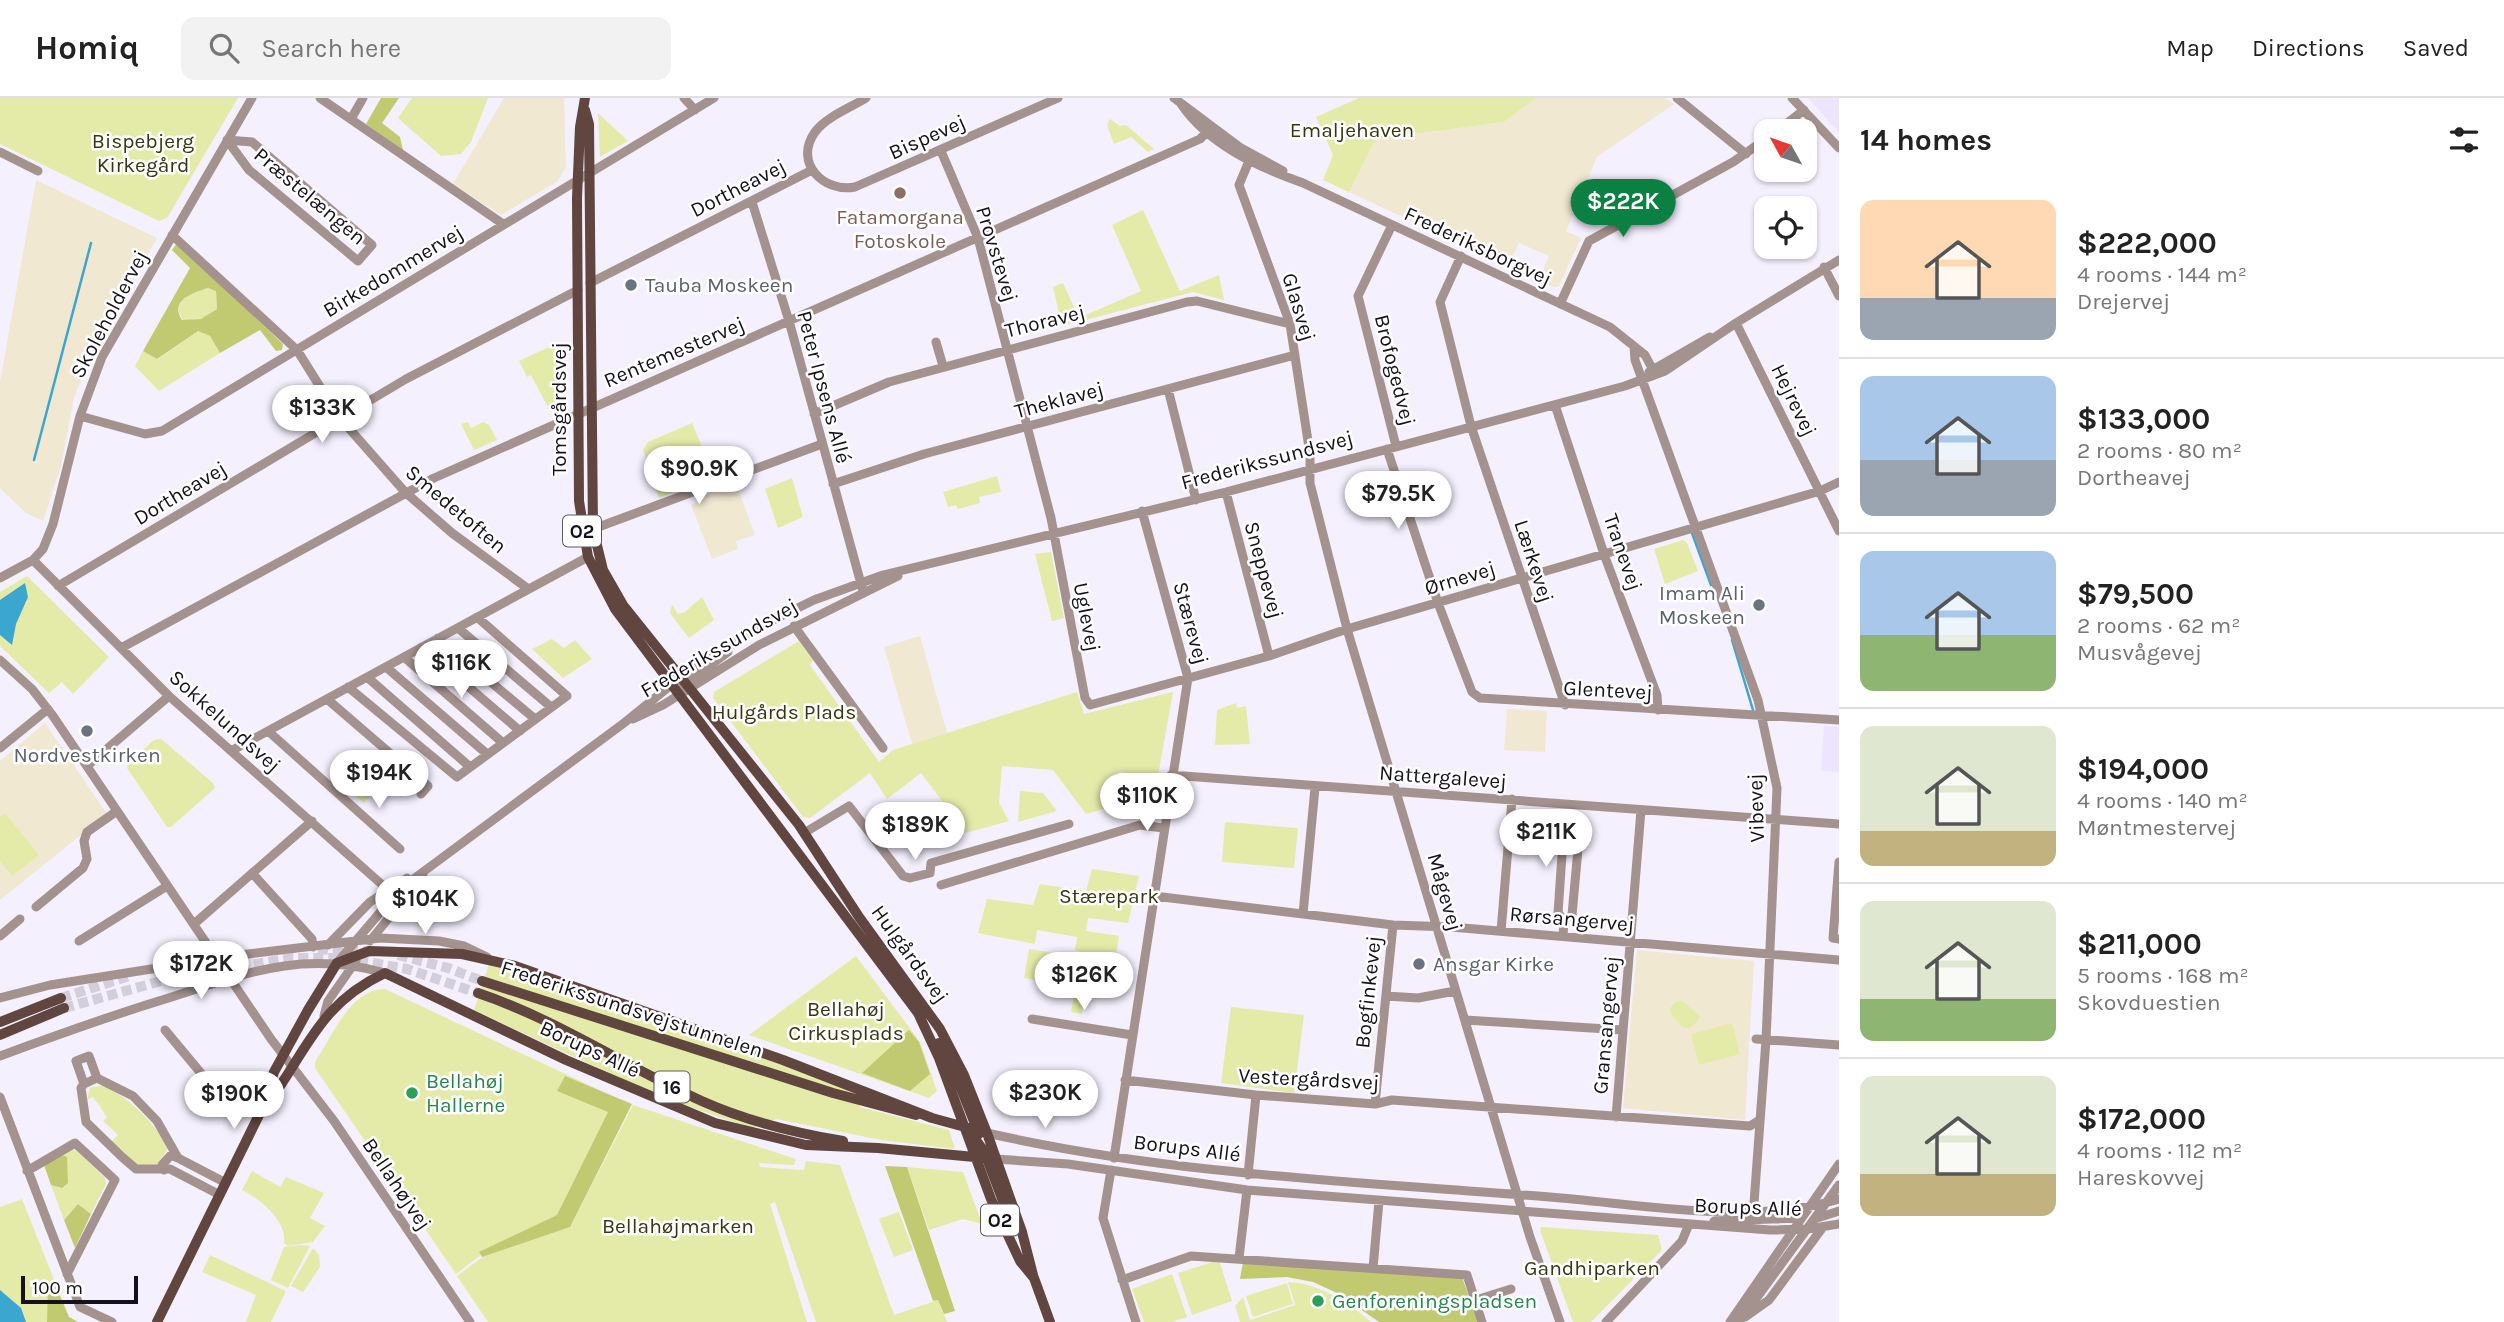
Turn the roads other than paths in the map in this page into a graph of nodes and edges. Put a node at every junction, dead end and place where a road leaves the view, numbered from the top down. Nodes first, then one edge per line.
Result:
1 (252, 98) edge
2 (320, 98) edge
3 (363, 98) edge
4 (684, 98) edge
5 (714, 98) edge
6 (866, 98) edge
7 (1058, 98) edge
8 (1677, 98) edge
9 (1792, 98) edge
10 (1178, 101) edge
11 (585, 104) edge
12 (695, 110) junction
13 (1804, 110) junction
14 (351, 119) junction
15 (1792, 119) edge
16 (1210, 129) junction
17 (227, 140) junction
18 (1754, 148) edge
19 (1839, 148) edge
20 (941, 151) junction
21 (0, 152) edge
22 (1746, 154) junction
23 (1248, 161) junction
24 (812, 170) junction
25 (38, 171) dead end
26 (583, 177) junction
27 (1303, 183) junction
28 (752, 202) junction
29 (503, 224) junction
30 (1392, 225) junction
31 (172, 235) junction
32 (978, 238) junction
33 (1839, 253) edge
34 (1461, 256) junction
35 (1839, 260) edge
36 (1824, 267) junction
37 (590, 284) junction
38 (578, 290) junction
39 (1839, 296) edge
40 (1560, 304) junction
41 (789, 321) junction
42 (1736, 323) junction
43 (1290, 324) junction
44 (936, 342) dead end
45 (1007, 349) junction
46 (297, 350) junction
47 (1295, 355) junction
48 (943, 366) junction
49 (1643, 377) junction
50 (1168, 389) junction
51 (1555, 405) junction
52 (592, 407) junction
53 (578, 412) junction
54 (814, 414) junction
55 (80, 416) junction
56 (339, 418) junction
57 (1471, 426) junction
58 (1027, 427) junction
59 (822, 444) junction
60 (1391, 448) junction
61 (1310, 469) junction
62 (1839, 482) edge
63 (833, 484) junction
64 (1819, 491) junction
65 (405, 492) junction
66 (1226, 492) junction
67 (1196, 500) junction
68 (1142, 511) junction
69 (593, 528) junction
70 (1695, 528) junction
71 (1839, 531) edge
72 (1054, 534) junction
73 (1605, 555) junction
74 (588, 557) junction
75 (33, 560) junction
76 (1521, 578) junction
77 (0, 579) edge
78 (58, 586) junction
79 (862, 587) junction
80 (527, 588) junction
81 (1438, 603) junction
82 (477, 617) junction
83 (794, 626) junction
84 (458, 628) junction
85 (1346, 629) junction
86 (438, 638) junction
87 (422, 647) junction
88 (121, 648) junction
89 (1269, 656) junction
90 (404, 657) junction
91 (0, 660) edge
92 (386, 667) junction
93 (367, 677) junction
94 (1188, 678) junction
95 (682, 685) junction
96 (348, 687) junction
97 (169, 696) junction
98 (327, 699) junction
99 (1090, 705) joint
100 (1565, 705) junction
101 (551, 707) junction
102 (48, 709) junction
103 (1658, 710) junction
104 (1762, 715) junction
105 (535, 719) junction
106 (1839, 720) edge
107 (624, 723) junction
108 (268, 731) junction
109 (520, 731) junction
110 (503, 743) junction
111 (0, 748) edge
112 (883, 748) dead end
113 (231, 751) junction
114 (487, 754) junction
115 (87, 766) junction
116 (470, 767) junction
117 (1171, 775) junction
118 (1315, 788) junction
119 (1396, 790) junction
120 (421, 794) dead end
121 (1513, 799) junction
122 (1641, 810) junction
123 (117, 811) junction
124 (1776, 820) junction
125 (312, 821) junction
126 (1069, 824) dead end
127 (1839, 824) edge
128 (1163, 828) junction
129 (804, 832) junction
130 (400, 849) dead end
131 (1839, 862) edge
132 (430, 866) junction
133 (252, 873) junction
134 (941, 885) dead end
135 (167, 886) junction
136 (384, 891) junction
137 (1154, 896) junction
138 (389, 900) junction
139 (36, 906) dead end
140 (1303, 914) junction
141 (20, 919) dead end
142 (1564, 920) junction
143 (194, 924) junction
144 (1393, 925) junction
145 (1437, 927) junction
146 (301, 930) junction
147 (1501, 931) junction
148 (0, 936) edge
149 (1563, 936) junction
150 (1839, 939) edge
151 (370, 940) junction
152 (79, 941) dead end
153 (353, 942) junction
154 (1630, 942) junction
155 (326, 946) junction
156 (313, 947) junction
157 (298, 949) junction
158 (361, 953) junction
159 (1769, 954) junction
160 (219, 959) junction
161 (491, 959) junction
162 (1839, 960) edge
163 (337, 964) junction
164 (353, 965) junction
165 (385, 973) junction
166 (231, 976) junction
167 (1455, 990) junction
168 (1386, 996) junction
169 (0, 998) edge
170 (324, 1016) junction
171 (1032, 1019) dead end
172 (1465, 1020) junction
173 (0, 1022) edge
174 (926, 1029) junction
175 (165, 1030) dead end
176 (1623, 1030) junction
177 (0, 1035) edge
178 (1132, 1035) junction
179 (1761, 1040) junction
180 (1839, 1045) edge
181 (0, 1056) edge
182 (283, 1056) junction
183 (293, 1069) junction
184 (97, 1078) junction
185 (1125, 1080) junction
186 (84, 1084) junction
187 (1256, 1095) junction
188 (0, 1097) edge
189 (1375, 1104) junction
190 (1491, 1107) junction
191 (259, 1115) junction
192 (1616, 1117) junction
193 (932, 1118) junction
194 (1758, 1121) junction
195 (964, 1127) junction
196 (983, 1132) junction
197 (878, 1148) junction
198 (178, 1158) junction
199 (1114, 1158) junction
200 (986, 1159) junction
201 (1839, 1164) edge
202 (164, 1170) junction
203 (1111, 1170) junction
204 (27, 1171) junction
205 (1248, 1175) junction
206 (226, 1183) junction
207 (1839, 1185) edge
208 (1247, 1190) junction
209 (220, 1195) junction
210 (1518, 1195) junction
211 (1839, 1199) edge
212 (1378, 1201) junction
213 (1826, 1203) junction
214 (1807, 1208) junction
215 (1839, 1211) edge
216 (1523, 1212) junction
217 (1759, 1213) junction
218 (1816, 1218) junction
219 (1799, 1219) junction
220 (1668, 1223) junction
221 (1839, 1223) edge
222 (1689, 1224) junction
223 (1823, 1227) junction
224 (1808, 1229) junction
225 (1839, 1229) edge
226 (1791, 1231) junction
227 (1239, 1258) junction
228 (1373, 1268) junction
229 (67, 1273) junction
230 (1034, 1278) junction
231 (1122, 1280) junction
232 (1511, 1289) dead end
233 (1476, 1300) junction
234 (1740, 1321) edge
235 (112, 1322) edge
236 (157, 1322) edge
237 (470, 1322) edge
238 (1050, 1322) edge
239 (1136, 1322) edge
240 (1482, 1322) edge
241 (1560, 1322) edge
242 (1606, 1322) edge
243 (1730, 1322) edge

1 - 17 street, Skoleholdervej
2 - 14 street
3 - 14 street
4 - 12 street
5 - 12 street, Birkedommervej
6 - 24 street, Dortheavej
7 - 20 street, Bispevej
8 - 22 street
9 - 13 street
10 - 16 street, Frederiksborgvej
11 - 26 main road, Tomsgårdsvej / O2
12 - 26 street, Birkedommervej
13 - 15 street
13 - 19 street
14 - 29 street
16 - 23 street, Frederiksborgvej
16 - 27 street, Frederiksborgvej
16 - 32 street, Rentemestervej
17 - 17 street, Præstelængen
17 - 31 street, Skoleholdervej
18 - 22 street
20 - 24 street, Bispevej
20 - 32 street, Provstevej
21 - 25 street
22 - 40 street
23 - 27 street, Frederiksborgvej
23 - 43 street, Glasvej
24 - 28 street, Dortheavej
26 - 29 street, Birkedommervej
26 - 37 main road, Tomsgårdsvej / O2
26 - 38 main road, Tomsgårdsvej / O2
27 - 30 street, Frederiksborgvej
28 - 37 street, Dortheavej
28 - 41 street, Peter Ipsens Allé
29 - 46 street, Birkedommervej
30 - 34 street, Frederiksborgvej
30 - 60 street, Brofogedvej
31 - 46 street, Smedetoften
31 - 55 street, Skoleholdervej
32 - 41 street, Rentemestervej
32 - 45 street, Provstevej
33 - 36 street, Frederikssundsvej
34 - 40 street, Frederiksborgvej
34 - 57 street, Lærkevej
35 - 36 street, Frederikssundsvej
36 - 39 street
36 - 42 street, Frederikssundsvej
37 - 52 main road, Tomsgårdsvej / O2
38 - 53 main road, Tomsgårdsvej / O2
38 - 56 street, Dortheavej
40 - 49 street, Frederiksborgvej
41 - 52 street, Rentemestervej
41 - 54 street, Peter Ipsens Allé
42 - 49 street, Frederikssundsvej
42 - 64 street, Hejrevej
43 - 45 street, Thoravej
43 - 47 street, Glasvej
44 - 48 street
45 - 48 street, Thoravej
45 - 58 street, Provstevej
46 - 55 street, Birkedommervej
46 - 56 street, Smedetoften
47 - 50 street, Theklavej
47 - 61 street, Glasvej
48 - 54 street, Thoravej
49 - 51 street, Frederikssundsvej
49 - 70 street, Vibevej
50 - 58 street, Theklavej
50 - 67 street
51 - 57 street, Frederikssundsvej
51 - 73 street, Tranevej
52 - 53 street, Rentemestervej
52 - 69 main road, Tomsgårdsvej / O2
53 - 65 street, Rentemestervej
53 - 74 main road, Tomsgårdsvej / O2
54 - 59 street, Peter Ipsens Allé
55 - 75 street, Skoleholdervej
56 - 65 street, Smedetoften
56 - 78 street, Dortheavej
57 - 60 street, Frederikssundsvej
57 - 76 street, Lærkevej
58 - 63 street, Theklavej
58 - 72 street, Provstevej
59 - 63 street, Peter Ipsens Allé
59 - 69 street
60 - 61 street, Frederikssundsvej
60 - 81 street, Brofogedvej
61 - 66 street, Frederikssundsvej
61 - 85 street, Mågevej
62 - 64 street, Ørnevej
63 - 79 street, Peter Ipsens Allé
64 - 70 street, Ørnevej
64 - 71 street, Hejrevej
65 - 80 street, Smedetoften
65 - 88 street, Rentemestervej
66 - 67 street, Frederikssundsvej
66 - 89 street, Sneppevej
67 - 68 street, Frederikssundsvej
68 - 72 street, Frederikssundsvej
68 - 94 street, Stærevej
69 - 95 main road, Tomsgårdsvej / O2
70 - 73 street, Ørnevej
70 - 104 street, Vibevej
72 - 79 street, Frederikssundsvej
72 - 99 street, Uglevej
73 - 76 street, Ørnevej
73 - 103 street, Tranevej
74 - 80 street
74 - 95 main road, Tomsgårdsvej / O2
75 - 77 street
75 - 78 street, Sokkelundsvej
76 - 81 street, Ørnevej
76 - 100 street, Lærkevej
78 - 88 street, Sokkelundsvej
79 - 83 street, Frederikssundsvej
79 - 95 street, Frederikssundsvej
80 - 82 street
81 - 85 street, Ørnevej
81 - 100 street, Glentevej
82 - 84 street
82 - 101 street
83 - 95 street, Frederikssundsvej
83 - 112 street
84 - 86 street
84 - 101 street
85 - 89 street, Ørnevej
85 - 119 street, Mågevej
86 - 87 street
86 - 105 street
87 - 90 street
87 - 109 street
88 - 97 street, Sokkelundsvej
89 - 94 street, Ørnevej
90 - 92 street
90 - 110 street
91 - 102 street, Bellahøjvej
92 - 93 street
92 - 114 street
93 - 96 street
93 - 116 street
94 - 99 street, Ørnevej
94 - 117 street, Stærevej
95 - 107 street, Frederikssundsvej
95 - 107 street, Frederikssundsvej
95 - 129 main road, Hulgårdsvej / O2
95 - 174 main road, Hulgårdsvej / O2
96 - 98 street
96 - 116 street
97 - 113 street, Sokkelundsvej
97 - 115 street
98 - 108 street
98 - 120 street
100 - 103 street, Glentevej
101 - 105 street
102 - 111 street
102 - 115 street, Bellahøjvej
103 - 104 street, Glentevej
104 - 106 street, Glentevej
104 - 124 street, Vibevej
105 - 109 street
107 - 132 street, Frederikssundsvej
108 - 113 street
108 - 130 street
109 - 110 street
110 - 114 street
113 - 125 street, Sokkelundsvej
114 - 116 street
115 - 123 street, Bellahøjvej
117 - 118 street, Nattergalevej
117 - 128 street, Stærevej
118 - 119 street, Nattergalevej
118 - 140 street
119 - 121 street, Nattergalevej
119 - 145 street, Mågevej
121 - 122 street, Nattergalevej
121 - 147 street
122 - 124 street, Nattergalevej
122 - 154 street, Gransangervej
123 - 135 street, Bellahøjvej
123 - 139 street
124 - 127 street, Nattergalevej
124 - 159 street, Vibevej
125 - 133 street
125 - 136 street, Sokkelundsvej
126 - 129 street
128 - 134 street
128 - 137 street, Stærevej
129 - 196 main road, Hulgårdsvej / O2
131 - 150 street
132 - 136 street
132 - 138 street, Frederikssundsvej
132 - 151 street, Frederikssundsvej
133 - 143 street
133 - 146 street
135 - 143 street, Bellahøjvej
135 - 152 street
136 - 138 street, Sokkelundsvej
136 - 155 street
137 - 140 street, Rørsangervej
137 - 178 street, Stærevej
138 - 153 street, Frederikssundsvej
140 - 144 street, Rørsangervej
141 - 148 street
142 - 142 street
142 - 149 street
143 - 160 street, Bellahøjvej
144 - 145 street, Rørsangervej
144 - 168 street, Bogfinkevej
145 - 147 street, Rørsangervej
145 - 167 street, Mågevej
146 - 156 street
146 - 157 street
147 - 149 street, Rørsangervej
149 - 154 street, Rørsangervej
151 - 153 street, Borups Allé
151 - 158 street, Frederikssundsvej
151 - 161 street, Borups Allé
153 - 155 street, Borups Allé
153 - 163 street, Frederikssundsvej
154 - 159 street, Rørsangervej
154 - 176 street, Gransangervej
155 - 156 street, Borups Allé
156 - 157 street, Borups Allé
157 - 160 street, Borups Allé
158 - 161 main road
158 - 163 main road
158 - 164 street, Frederikssundsvej
159 - 162 street, Rørsangervej
159 - 179 street, Vibevej
160 - 166 street, Bellahøjvej
160 - 169 street, Borups Allé
161 - 193 main road, Borups Allé
163 - 164 street, Borups Allé
163 - 166 street, Borups Allé
163 - 182 main road, Frederikssundsvej
164 - 165 street, Borups Allé
164 - 170 street, Frederikssundsvej
165 - 170 main road, Frederikssundsvej
165 - 197 main road, Borups Allé
166 - 181 street, Borups Allé
166 - 182 street, Bellahøjvej
167 - 168 street
167 - 172 street, Mågevej
168 - 189 street, Bogfinkevej
170 - 183 main road, Frederikssundsvej
171 - 178 street
172 - 176 street
172 - 190 street, Mågevej
173 - 177 main road
174 - 195 main road, Hulgårdsvej / O2
174 - 196 main road
175 - 191 street
176 - 192 street, Gransangervej
178 - 185 street, Stærevej
179 - 180 street
179 - 194 street, Vibevej
182 - 183 street, Bellahøjvej
182 - 191 main road, Frederikssundsvej
183 - 191 main road, Frederikssundsvej
183 - 237 street, Bellahøjvej
184 - 186 street
184 - 186 street
184 - 198 street
185 - 187 street, Vestergårdsvej
185 - 199 street, Stærevej
186 - 202 street
187 - 189 street, Vestergårdsvej
187 - 205 street
188 - 204 street
189 - 190 street, Vestergårdsvej
190 - 192 street, Vestergårdsvej
190 - 210 street, Mågevej
191 - 206 main road, Frederikssundsvej
192 - 194 street, Vestergårdsvej
193 - 195 main road, Borups Allé / 16
193 - 197 main road, Frederikssundsvejstunnelen / 16
194 - 217 street, Vibevej
195 - 196 main road, Borups Allé / 16
195 - 200 main road, Hulgårdsvej / O2
196 - 199 street, Borups Allé
196 - 200 main road, Hulgårdsvej / O2
197 - 200 main road, Borups Allé / 16
198 - 202 street
198 - 206 street
199 - 205 street, Borups Allé
200 - 203 street, Borups Allé
200 - 230 main road, Hulgårdsvej / O2
200 - 230 main road, Hulgårdsvej / O2
201 - 214 street
202 - 209 street
203 - 208 street, Borups Allé
203 - 231 street, Borups Allé
204 - 229 street
204 - 229 street
205 - 210 street, Borups Allé
206 - 209 main road, Frederikssundsvej
207 - 213 street
208 - 212 street, Borups Allé
208 - 227 street, Borups Allé
209 - 236 main road, Frederikssundsvej
210 - 216 street, Mågevej
210 - 217 street, Borups Allé
211 - 213 street, Borups Allé
212 - 216 street, Borups Allé
212 - 228 street
213 - 214 street, Borups Allé
213 - 218 street
213 - 219 street
214 - 217 street, Borups Allé
214 - 219 street
215 - 218 street
216 - 220 street, Borups Allé
216 - 241 street, Mågevej
218 - 224 street
218 - 226 street
219 - 220 street
219 - 226 street
220 - 222 street, Borups Allé
221 - 223 street, Borups Allé
222 - 226 street, Borups Allé
222 - 242 street
223 - 224 street, Borups Allé
223 - 225 street, Borups Allé
223 - 234 street
224 - 226 street, Borups Allé
224 - 234 street
226 - 243 street
227 - 228 street
227 - 231 street
228 - 233 street
229 - 235 street
230 - 238 main road, Hulgårdsvej / O2
231 - 239 street, Borups Allé
232 - 233 street
233 - 240 street

